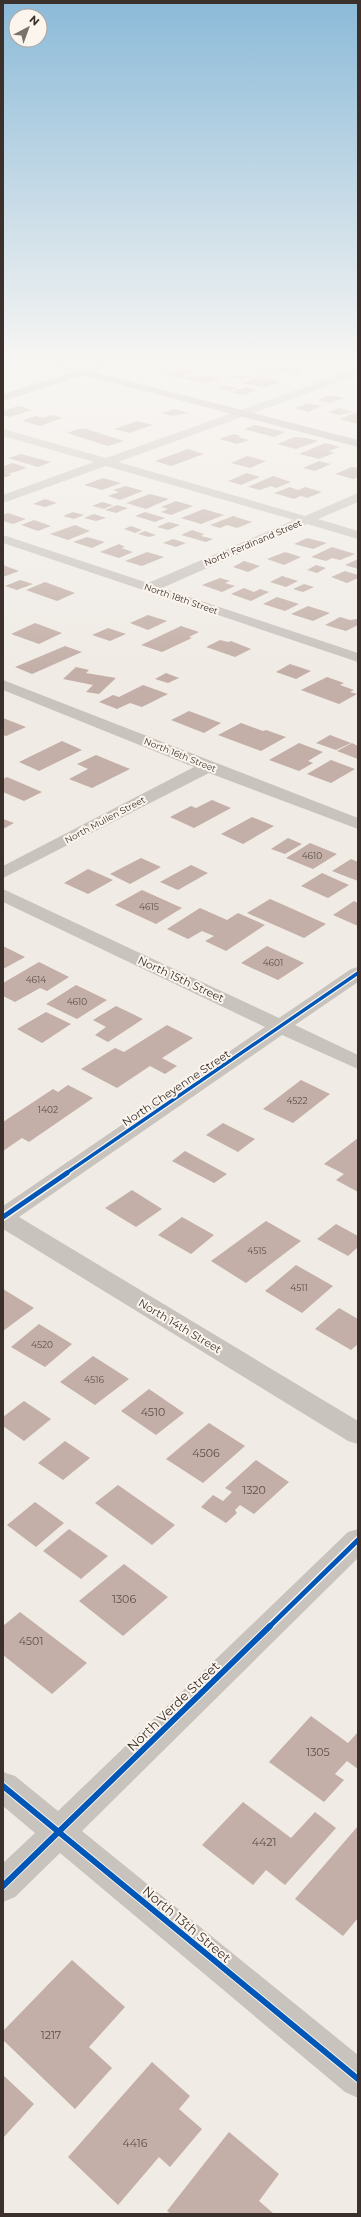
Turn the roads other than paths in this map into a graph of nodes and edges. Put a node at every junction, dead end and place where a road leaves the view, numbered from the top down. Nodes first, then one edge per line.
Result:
1 (105, 462) edge
2 (108, 462) edge
3 (358, 497) edge
4 (3, 499) edge
5 (306, 520) junction
6 (358, 535) edge
7 (3, 539) edge
8 (149, 588) junction
9 (358, 658) edge
10 (3, 685) edge
11 (208, 767) junction
12 (358, 824) edge
13 (3, 873) edge
14 (3, 895) edge
15 (358, 973) edge
16 (282, 1026) junction
17 (358, 1063) edge
18 (3, 1218) edge
19 (358, 1434) edge
20 (358, 1540) edge
21 (3, 1786) edge
22 (58, 1831) junction
23 (3, 1886) edge
24 (358, 2079) edge

1 - 4 street
2 - 5 street
3 - 5 street, North Ferdinand Street
5 - 6 street
5 - 8 street, North Ferdinand Street
7 - 8 street, North 18th Street
8 - 9 street, North 18th Street
10 - 11 street, North 16th Street
11 - 12 street, North 16th Street
11 - 13 street, North Mullen Street
14 - 16 street, North 15th Street
15 - 16 street, North Cheyenne Street
16 - 17 street, North 15th Street
16 - 18 street, North Cheyenne Street
18 - 19 street, North 14th Street
20 - 22 street, North Verde Street
21 - 22 street, North 13th Street
22 - 23 street, North Verde Street
22 - 24 street, North 13th Street

